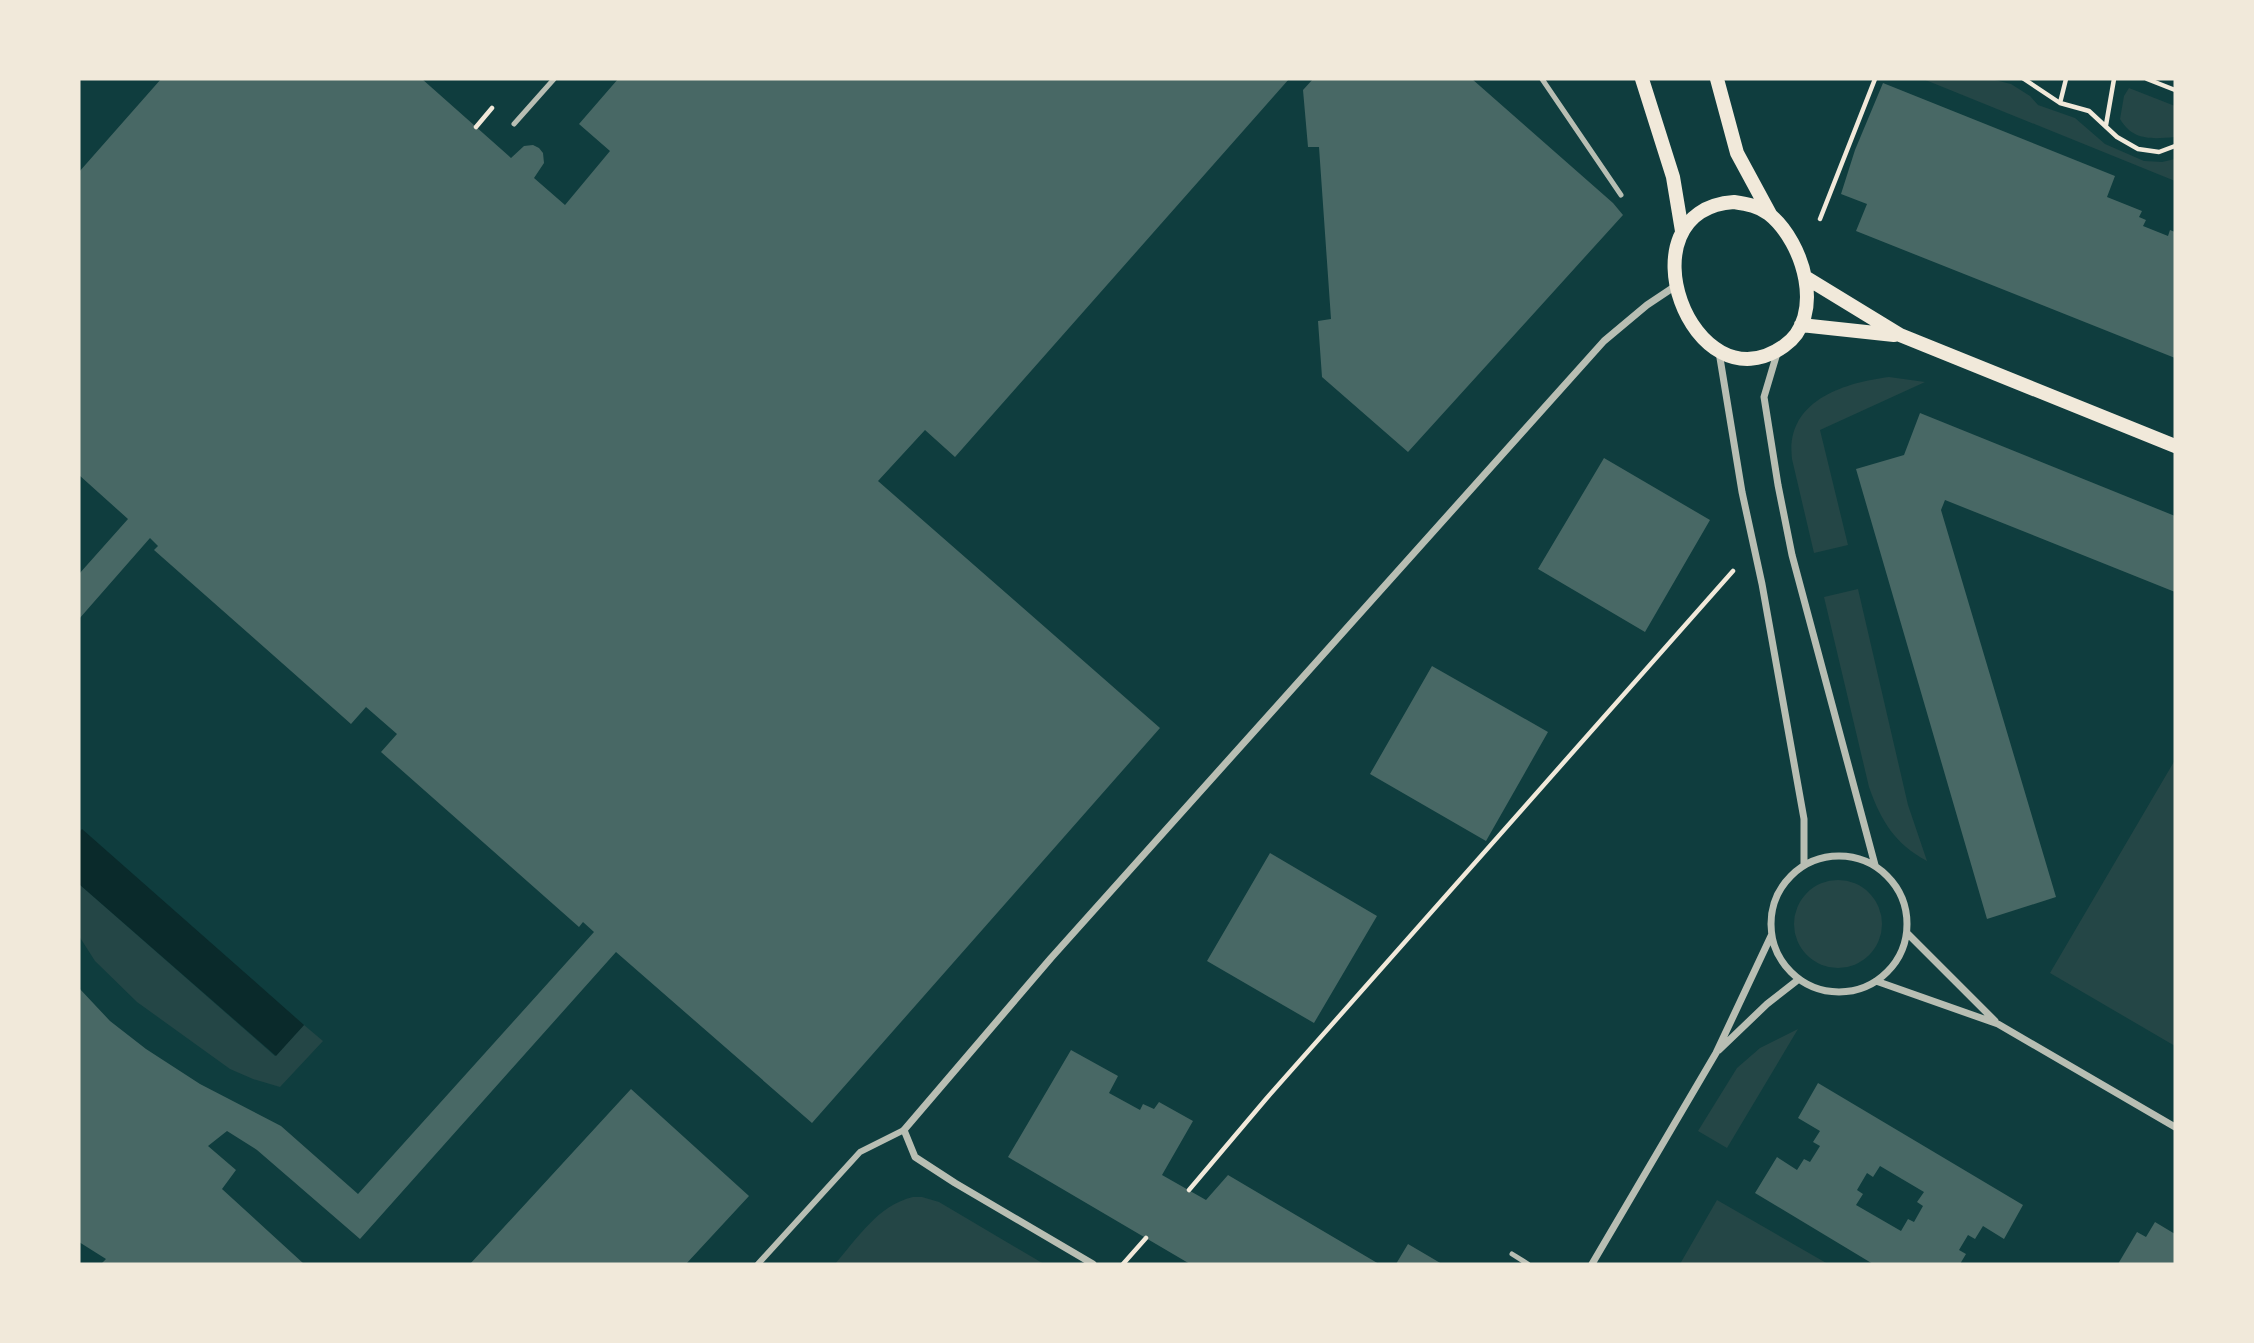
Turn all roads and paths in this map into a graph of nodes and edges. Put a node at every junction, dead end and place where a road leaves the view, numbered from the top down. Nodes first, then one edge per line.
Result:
1 (554, 79) edge
2 (1542, 79) edge
3 (1642, 79) edge
4 (1717, 79) edge
5 (1875, 79) edge
6 (2024, 79) edge
7 (2066, 79) edge
8 (2113, 79) edge
9 (2147, 79) edge
10 (2175, 90) edge
11 (2060, 103) junction
12 (514, 124) dead end
13 (2105, 125) junction
14 (2175, 146) edge
15 (1621, 195) dead end
16 (1770, 215) junction
17 (1820, 219) dead end
18 (1682, 232) junction
19 (1805, 277) junction
20 (1678, 285) junction
21 (1801, 326) junction
22 (1900, 335) junction
23 (1778, 350) junction
24 (1719, 351) junction
25 (2175, 446) edge
26 (1733, 570) dead end
27 (1804, 865) junction
28 (1875, 865) junction
29 (1907, 933) junction
30 (1771, 936) junction
31 (1799, 979) junction
32 (1876, 981) junction
33 (1998, 1024) junction
34 (1716, 1053) junction
35 (2175, 1127) edge
36 (904, 1130) junction
37 (1189, 1190) dead end
38 (1146, 1238) dead end
39 (1512, 1254) dead end
40 (758, 1264) edge
41 (1093, 1264) edge
42 (1122, 1264) edge
43 (1528, 1264) edge
44 (1592, 1264) edge

1 - 12 lane
2 - 15 lane
3 - 18 main road
4 - 16 main road
5 - 17 path
6 - 11 path
7 - 11 path
8 - 13 path
9 - 10 path
11 - 13 path
13 - 14 path
16 - 18 main road
16 - 19 main road
18 - 20 main road
19 - 21 main road
19 - 22 main road
20 - 24 main road
20 - 36 street
21 - 22 main road
21 - 23 main road
22 - 25 main road
23 - 24 main road
23 - 28 street
24 - 27 street
26 - 37 path
27 - 28 street
27 - 30 street
28 - 29 street
29 - 32 street
29 - 33 street
30 - 31 street
30 - 34 street
31 - 32 street
31 - 34 street
32 - 33 street
33 - 35 street
34 - 44 street
36 - 40 street
36 - 41 street
38 - 42 path
39 - 43 lane

